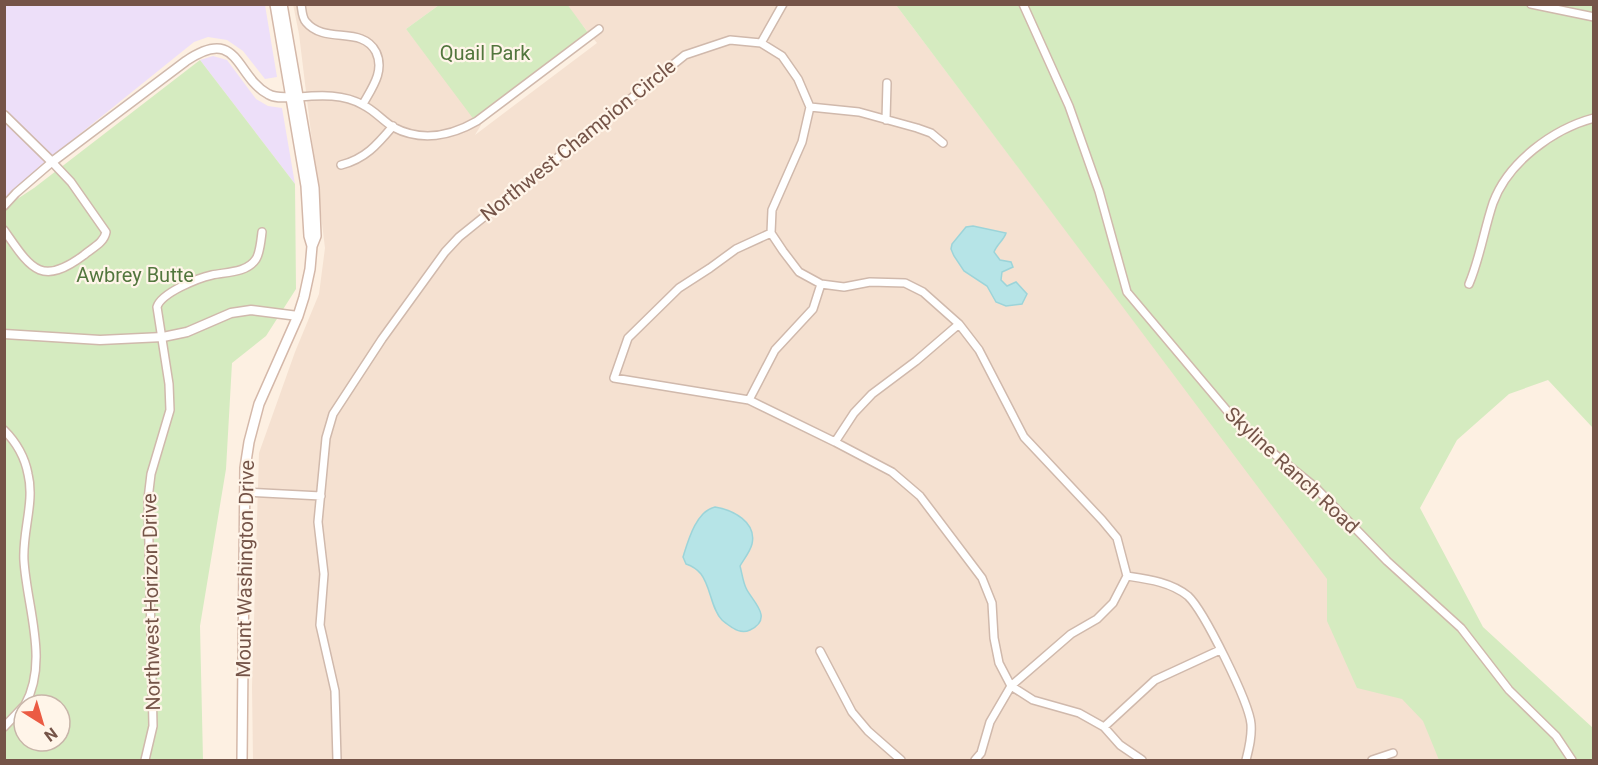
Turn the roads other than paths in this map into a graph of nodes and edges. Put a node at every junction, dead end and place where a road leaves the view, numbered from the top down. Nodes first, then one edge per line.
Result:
1 (275, 4) edge
2 (282, 4) edge
3 (301, 4) edge
4 (783, 4) edge
5 (1023, 4) edge
6 (1531, 4) edge
7 (1593, 17) edge
8 (599, 29) dead end
9 (761, 43) junction
10 (887, 83) dead end
11 (295, 97) junction
12 (363, 104) junction
13 (810, 107) junction
14 (4, 115) edge
15 (1593, 117) edge
16 (886, 120) junction
17 (393, 126) junction
18 (943, 143) dead end
19 (52, 162) junction
20 (341, 165) dead end
21 (4, 206) edge
22 (4, 230) edge
23 (262, 232) dead end
24 (771, 233) junction
25 (821, 284) junction
26 (1469, 284) dead end
27 (298, 316) junction
28 (959, 324) junction
29 (4, 334) edge
30 (163, 337) junction
31 (749, 400) junction
32 (4, 430) edge
33 (836, 442) junction
34 (244, 492) junction
35 (321, 496) junction
36 (1127, 576) junction
37 (1220, 650) junction
38 (820, 651) dead end
39 (1011, 686) junction
40 (29, 693) edge
41 (1104, 727) junction
42 (1393, 753) dead end
43 (145, 760) edge
44 (242, 760) edge
45 (338, 760) edge
46 (901, 760) edge
47 (975, 760) edge
48 (1142, 760) edge
49 (1246, 760) edge
50 (1372, 760) edge
51 (1572, 760) edge

1 - 11 main road, Mount Washington Drive
2 - 11 main road, Mount Washington Drive
3 - 12 street
4 - 9 street
5 - 51 street, Skyline Ranch Road
6 - 7 street
8 - 17 street
9 - 13 street
9 - 35 street, Northwest Champion Circle
10 - 16 street
11 - 12 street
11 - 19 street
11 - 27 main road, Mount Washington Drive
12 - 17 street
13 - 16 street
13 - 24 street
14 - 19 street
15 - 26 street
16 - 18 street
17 - 20 street
19 - 21 street
19 - 22 street
23 - 30 street, Northwest Horizon Drive
24 - 25 street
24 - 31 street
25 - 28 street
25 - 31 street
27 - 30 street
27 - 34 main road, Mount Washington Drive
28 - 33 street
28 - 36 street
29 - 30 street
30 - 43 street, Northwest Horizon Drive
31 - 33 street
32 - 40 street
33 - 39 street
34 - 35 street
34 - 44 main road, Mount Washington Drive
35 - 45 street, Northwest Champion Circle
36 - 37 street
36 - 39 street
37 - 41 street
37 - 49 street
38 - 46 street
39 - 41 street
39 - 47 street
41 - 48 street
42 - 50 street

